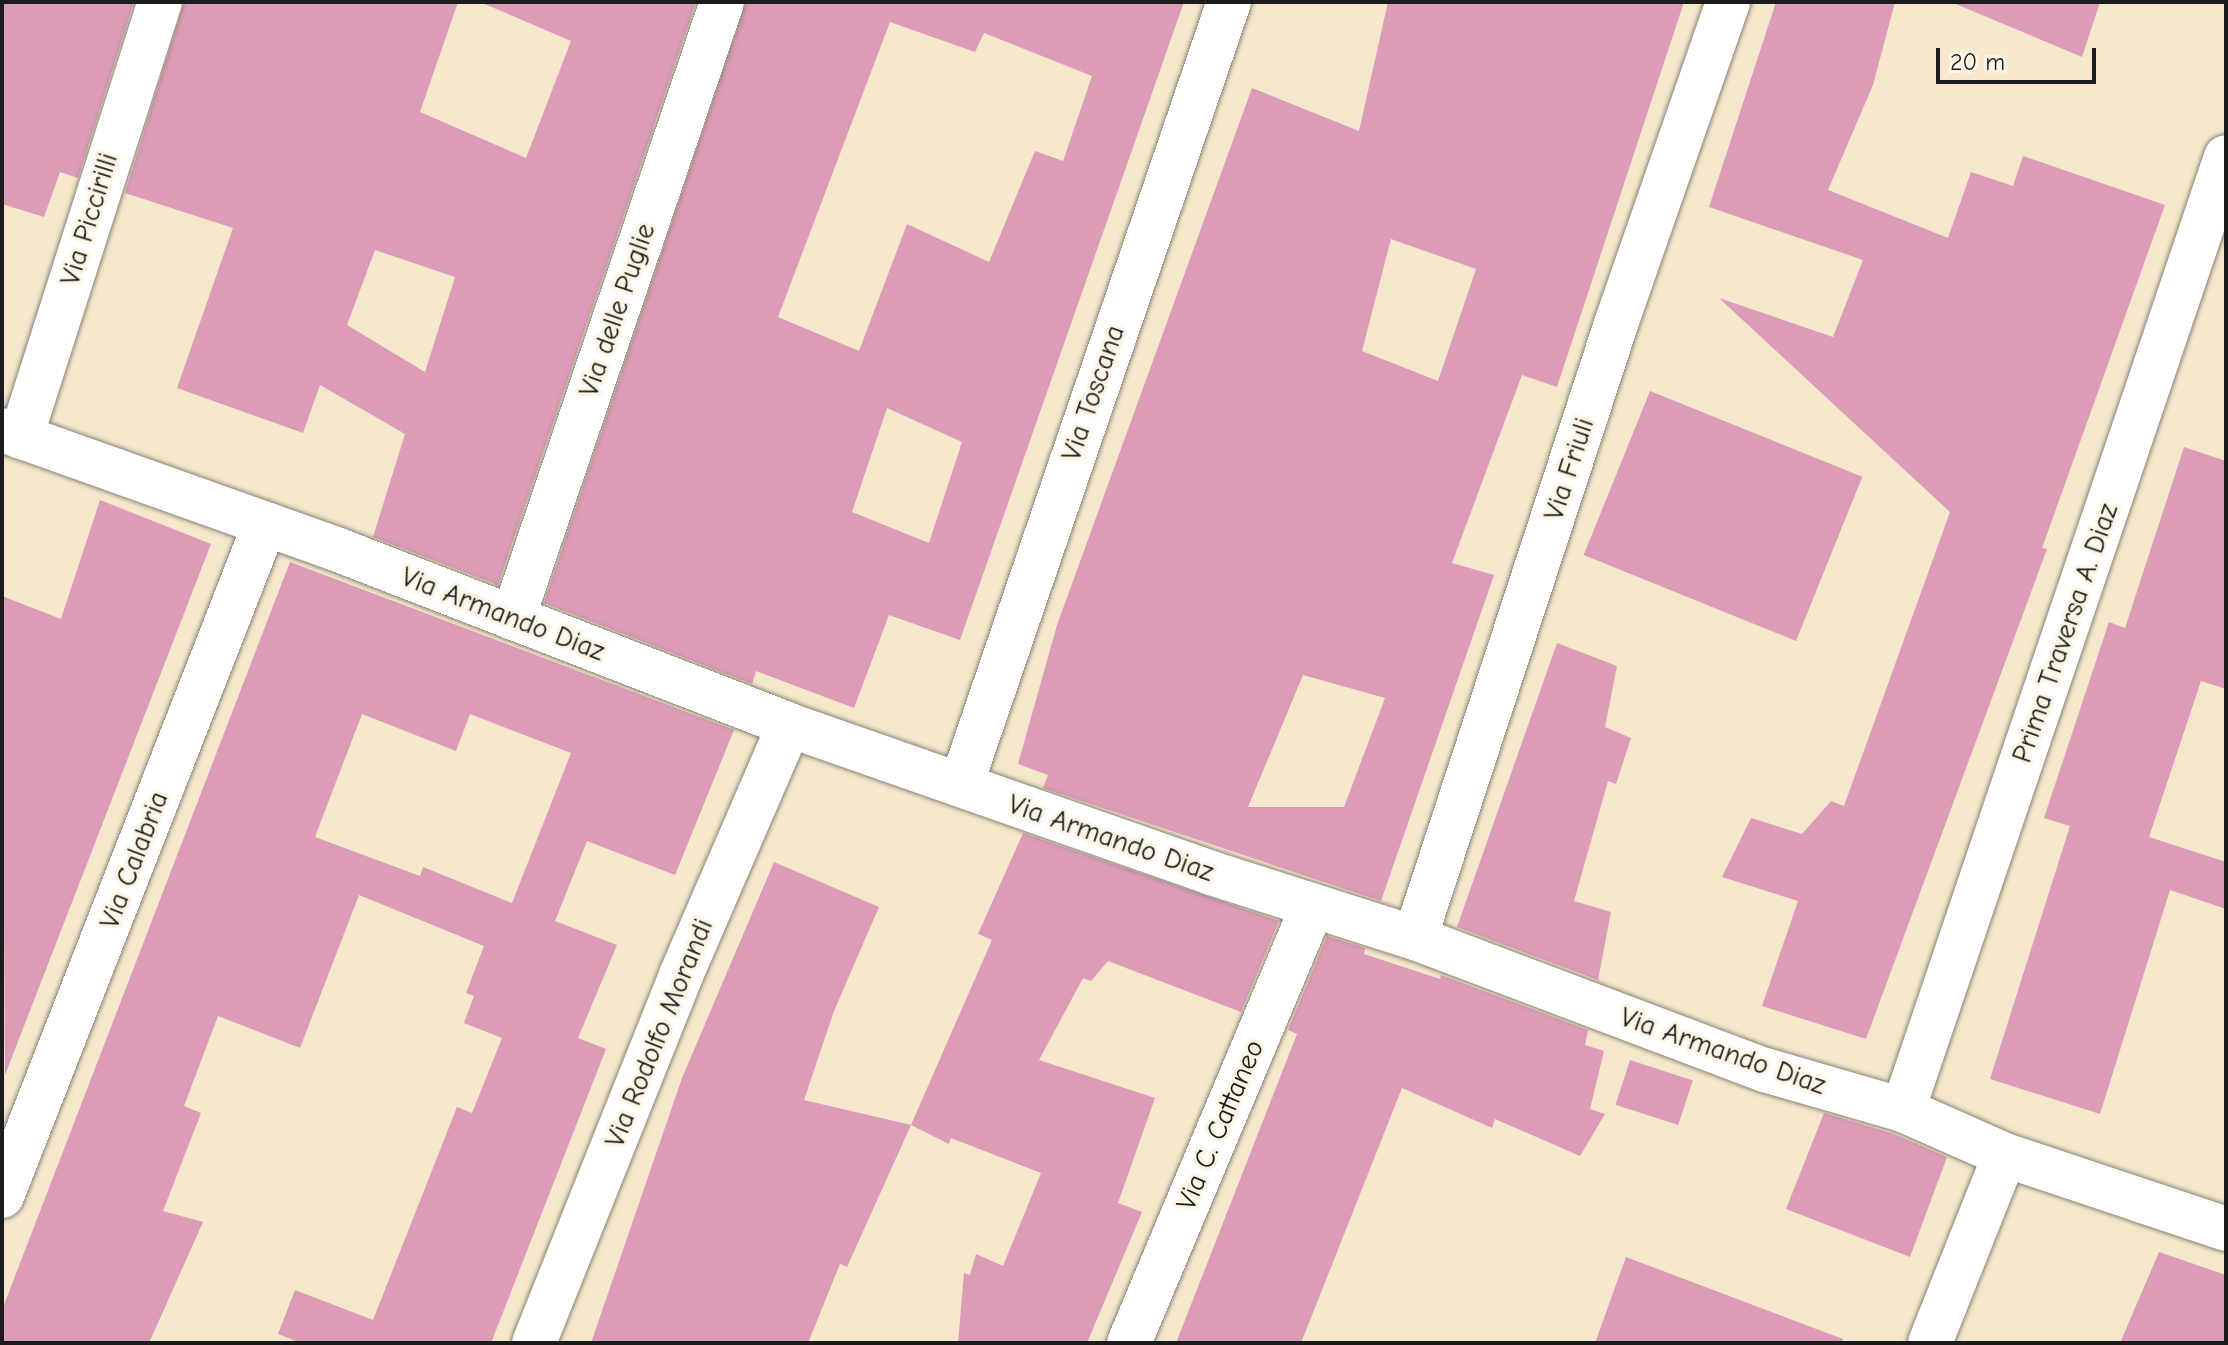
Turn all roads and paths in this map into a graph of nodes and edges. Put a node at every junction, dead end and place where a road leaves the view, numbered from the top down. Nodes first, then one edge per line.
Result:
1 (160, 2) edge
2 (722, 2) edge
3 (1229, 2) edge
4 (1728, 2) edge
5 (2226, 157) edge
6 (12, 434) edge
7 (265, 524) junction
8 (513, 618) junction
9 (789, 725) junction
10 (961, 785) junction
11 (1312, 907) junction
12 (1415, 938) junction
13 (1903, 1110) junction
14 (2005, 1155) junction
15 (2, 1196) edge
16 (2226, 1229) edge
17 (534, 1343) edge
18 (1129, 1343) edge
19 (1930, 1343) edge

1 - 6 street, Via Piccirilli
2 - 8 street, Via delle Puglie
3 - 10 street, Via Toscana
4 - 12 street, Via Friuli
5 - 13 street, Prima Traversa A. Diaz
6 - 7 street, Via Armando Diaz
7 - 8 street, Via Armando Diaz
7 - 15 street, Via Calabria
8 - 9 street, Via Armando Diaz
9 - 10 street, Via Armando Diaz
9 - 17 street, Via Rodolfo Morandi
10 - 11 street, Via Armando Diaz
11 - 12 street, Via Armando Diaz
11 - 18 street, Via C. Cattaneo
12 - 13 street, Via Armando Diaz
13 - 14 street, Via Armando Diaz
14 - 16 street, Via Armando Diaz
14 - 19 street

